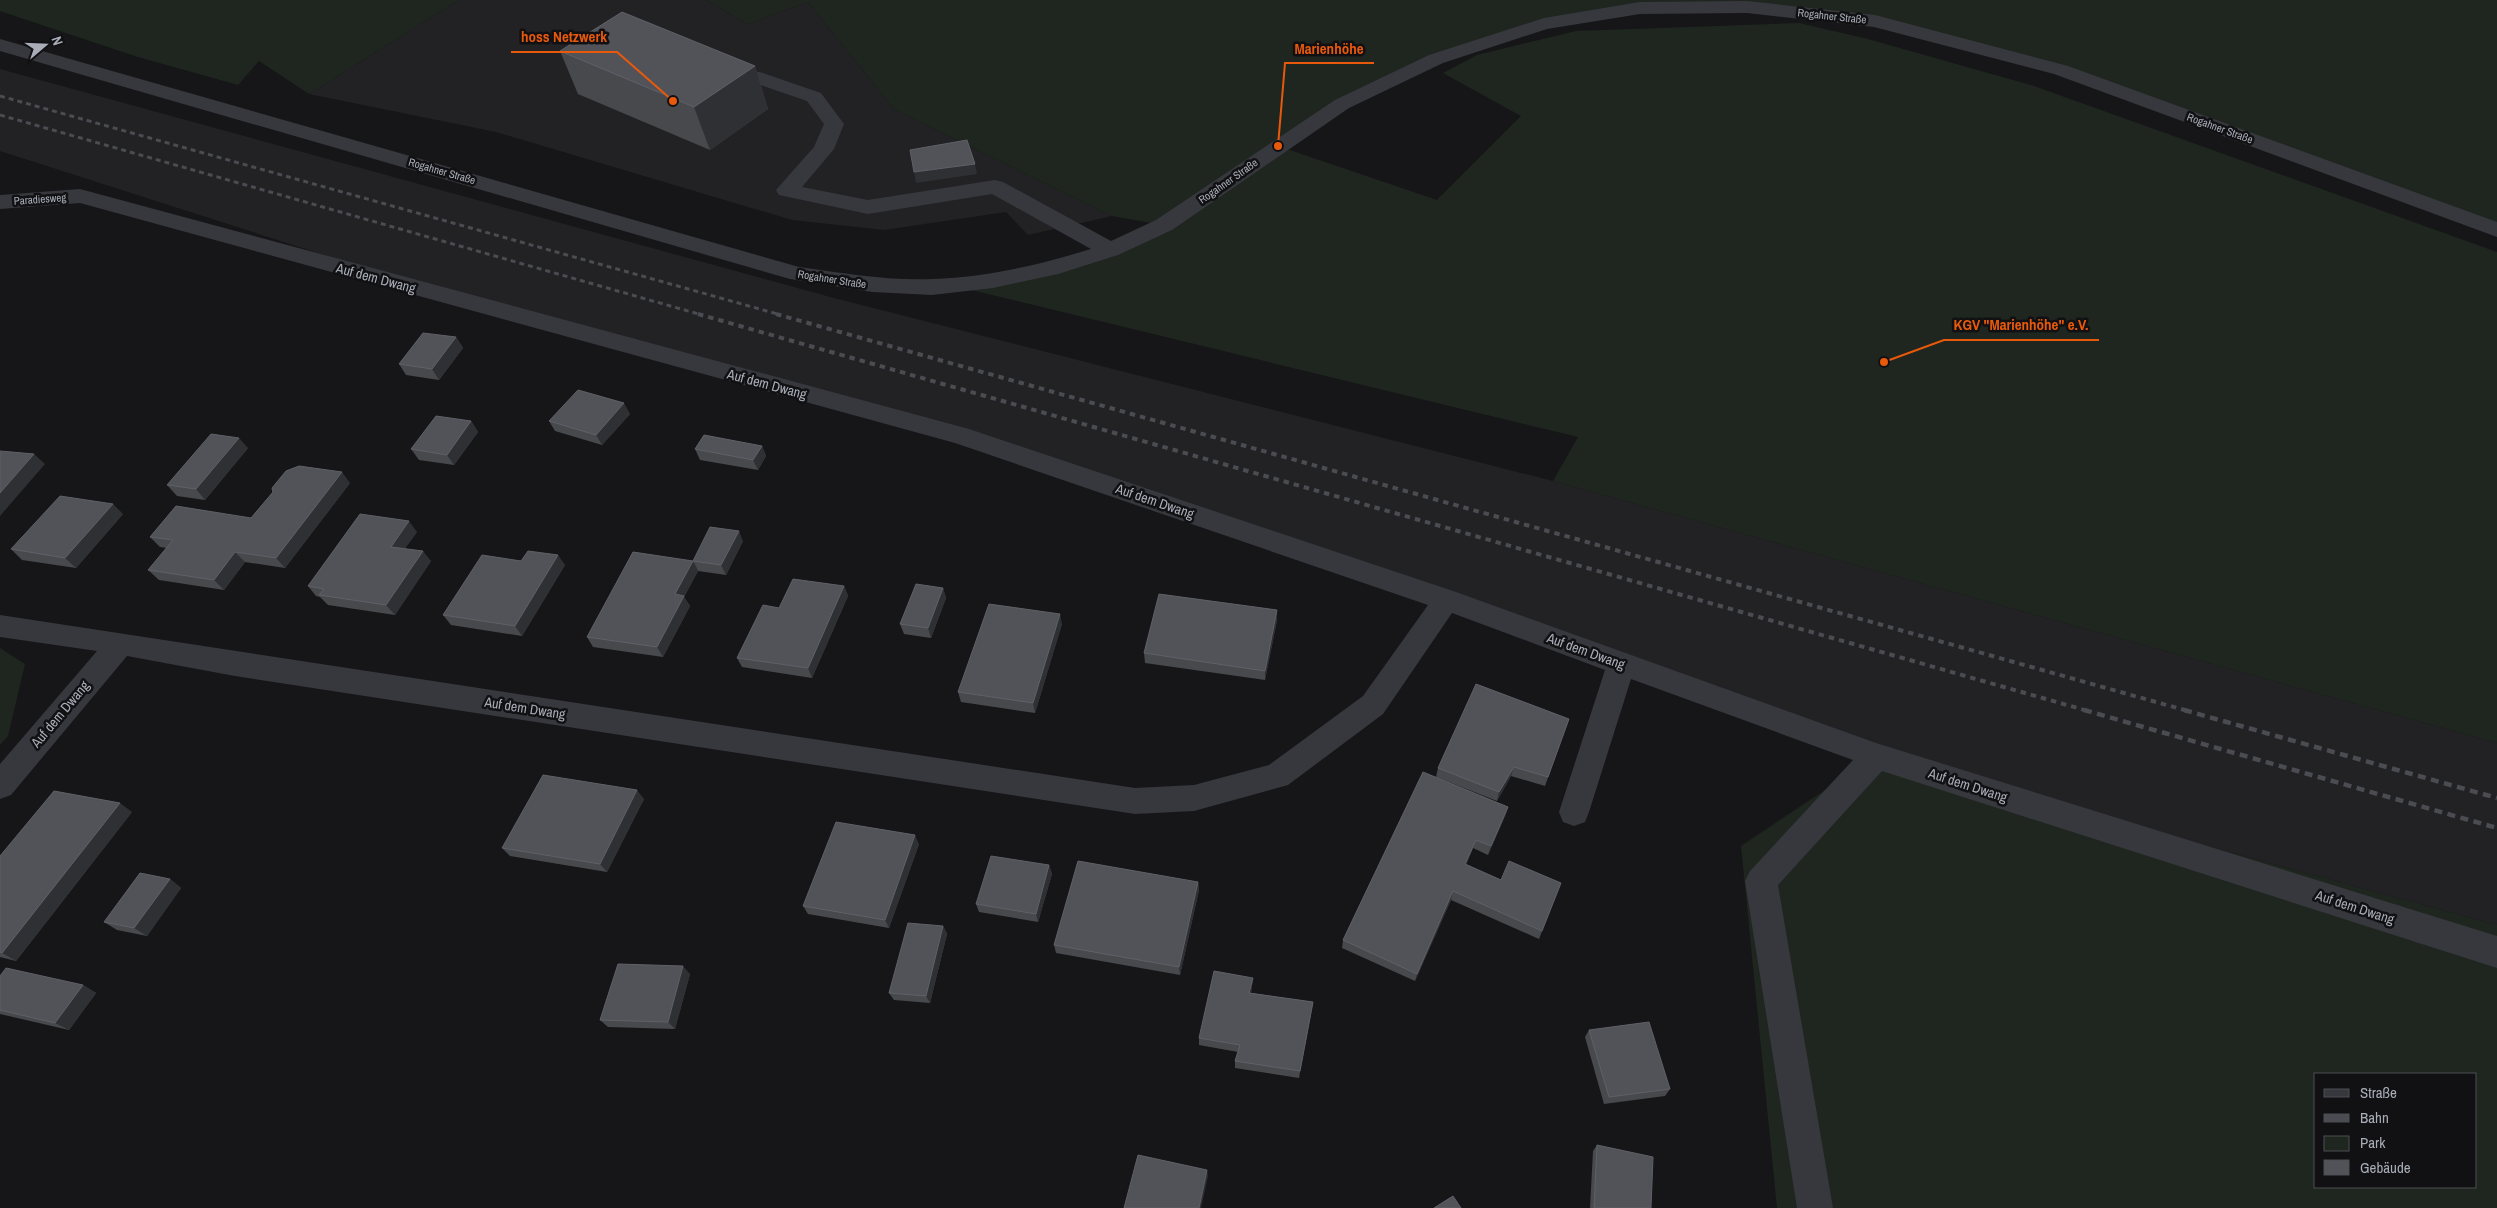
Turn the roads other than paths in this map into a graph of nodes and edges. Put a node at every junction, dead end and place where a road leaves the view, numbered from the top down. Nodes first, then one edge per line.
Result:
1 (0, 45) edge
2 (753, 76) dead end
3 (80, 196) joint
4 (0, 202) edge
5 (2497, 230) edge
6 (1110, 250) junction
7 (1446, 600) junction
8 (0, 626) edge
9 (121, 643) junction
10 (1621, 664) junction
11 (1876, 756) junction
12 (0, 786) edge
13 (1574, 812) dead end
14 (2497, 952) edge
15 (1815, 1208) edge

1 - 6 street, Rogahner Straße
2 - 6 street
3 - 4 street, Paradiesweg
3 - 7 street, Auf dem Dwang
5 - 6 street, Rogahner Straße
7 - 9 street, Auf dem Dwang
7 - 10 street, Auf dem Dwang
8 - 9 street, Auf dem Dwang
9 - 12 street, Auf dem Dwang
10 - 11 street, Auf dem Dwang
10 - 13 street
11 - 14 street, Auf dem Dwang
11 - 15 street

